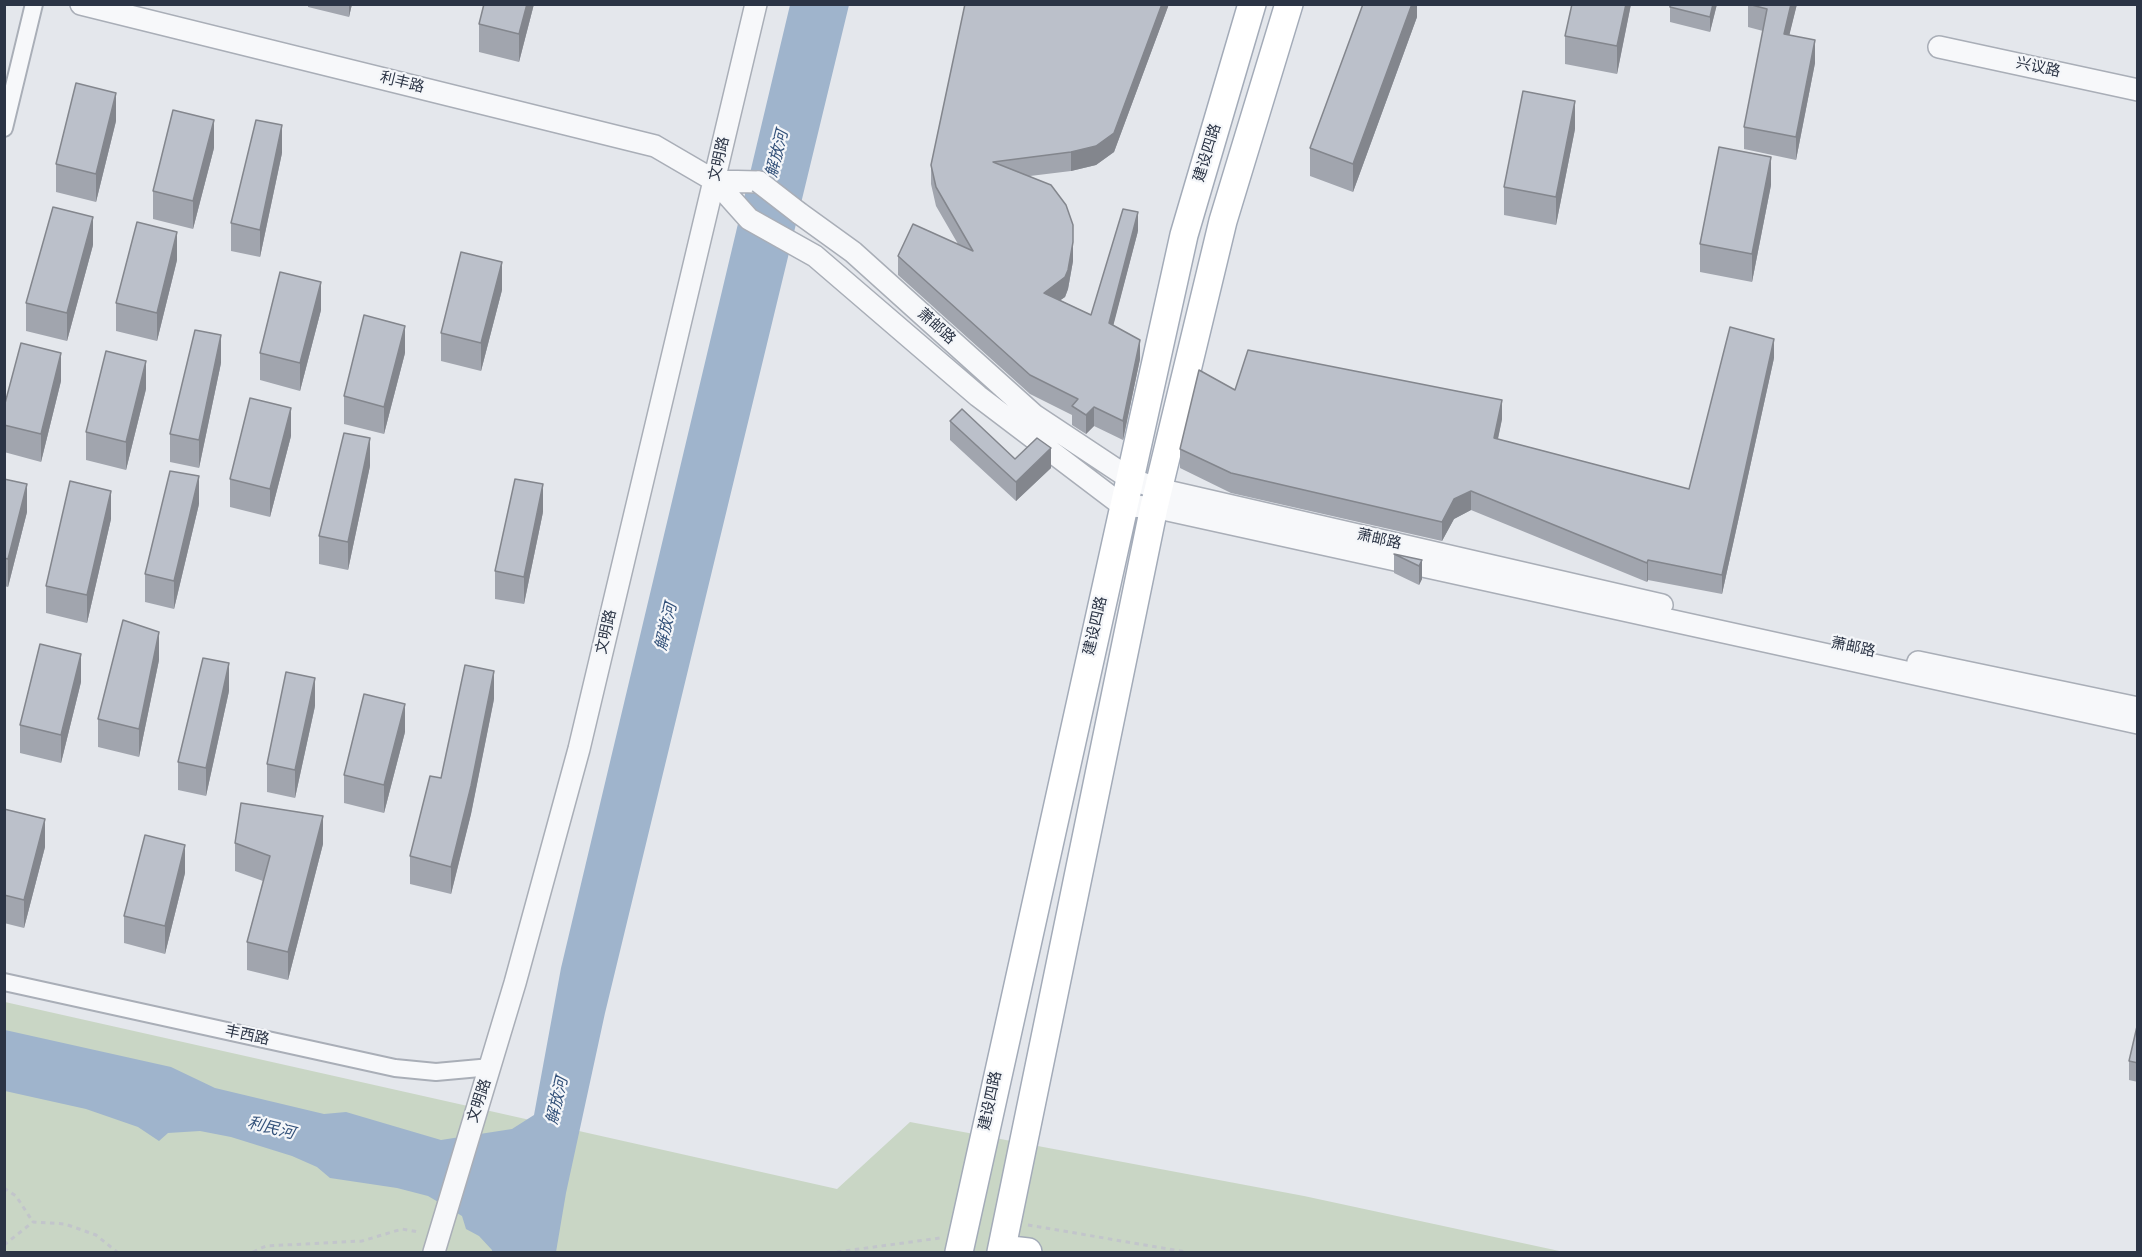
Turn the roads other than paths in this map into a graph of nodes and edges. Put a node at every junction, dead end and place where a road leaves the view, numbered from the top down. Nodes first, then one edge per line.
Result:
1 (34, 4) edge
2 (81, 4) edge
3 (756, 4) edge
4 (1252, 4) edge
5 (1289, 4) edge
6 (1939, 47) dead end
7 (2138, 90) edge
8 (4, 128) edge
9 (715, 181) junction
10 (1129, 478) junction
11 (1156, 498) junction
12 (1123, 506) junction
13 (2138, 708) edge
14 (2138, 723) edge
15 (4, 982) edge
16 (491, 1067) junction
17 (436, 1246) edge
18 (1011, 1251) edge
19 (958, 1252) edge

1 - 8 street
2 - 9 street, 利丰路
3 - 9 street, 文明路
4 - 10 main road, 建设四路
5 - 11 main road
6 - 7 street, 兴议路
9 - 10 street, 萧邮路, bridge
9 - 12 street
9 - 16 street, 文明路
10 - 11 street, 萧邮路
10 - 12 main road, 建设四路
11 - 12 street
11 - 13 street, 萧邮路
11 - 14 street, 萧邮路
11 - 18 main road
12 - 19 main road, 建设四路
15 - 16 street, 丰西路
16 - 17 street, 文明路

